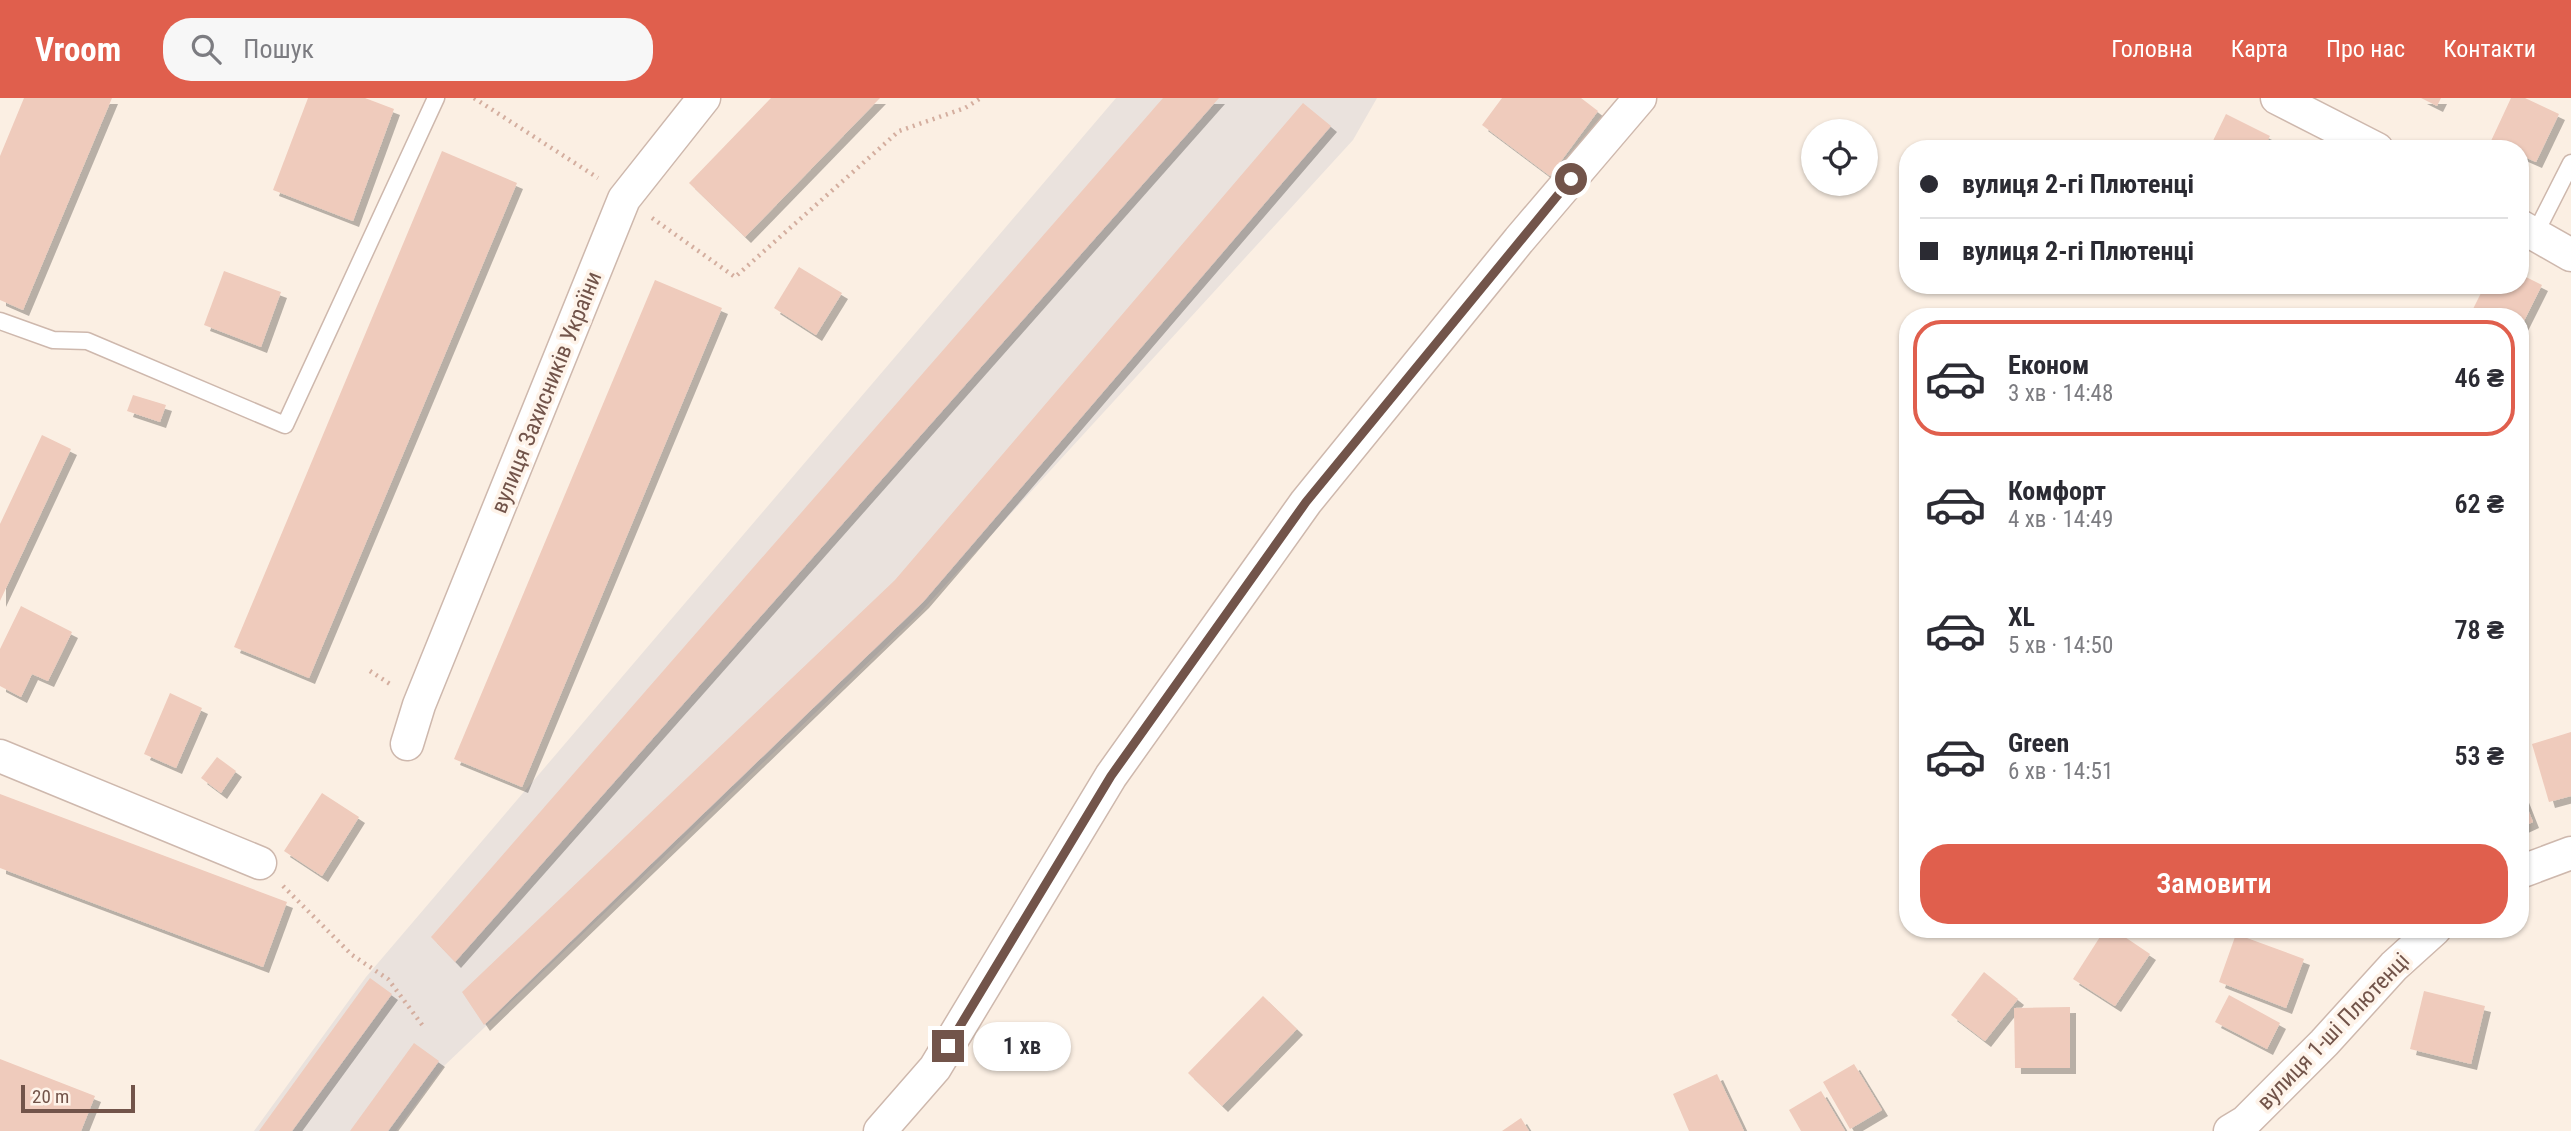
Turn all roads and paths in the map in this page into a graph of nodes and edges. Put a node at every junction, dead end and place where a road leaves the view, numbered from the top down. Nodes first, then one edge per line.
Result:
1 (436, 98) edge
2 (474, 98) edge
3 (705, 98) edge
4 (981, 98) edge
5 (1640, 98) edge
6 (2277, 98) edge
7 (2359, 140) edge
8 (2571, 163) edge
9 (624, 199) junction
10 (2529, 227) edge
11 (2529, 231) edge
12 (2571, 255) edge
13 (0, 321) edge
14 (407, 744) dead end
15 (0, 756) edge
16 (2571, 853) edge
17 (260, 863) joint
18 (2529, 869) edge
19 (2425, 938) edge
20 (423, 1027) dead end
21 (880, 1131) edge
22 (2230, 1131) edge

1 - 13 lane
2 - 9 path
3 - 9 street, вулиця Захисників України
4 - 9 path
5 - 21 street
6 - 7 street
8 - 10 lane
9 - 14 street, вулиця Захисників України
11 - 12 street
15 - 17 street
16 - 18 street
17 - 20 path
19 - 22 street, вулиця 1-ші Плютенці

